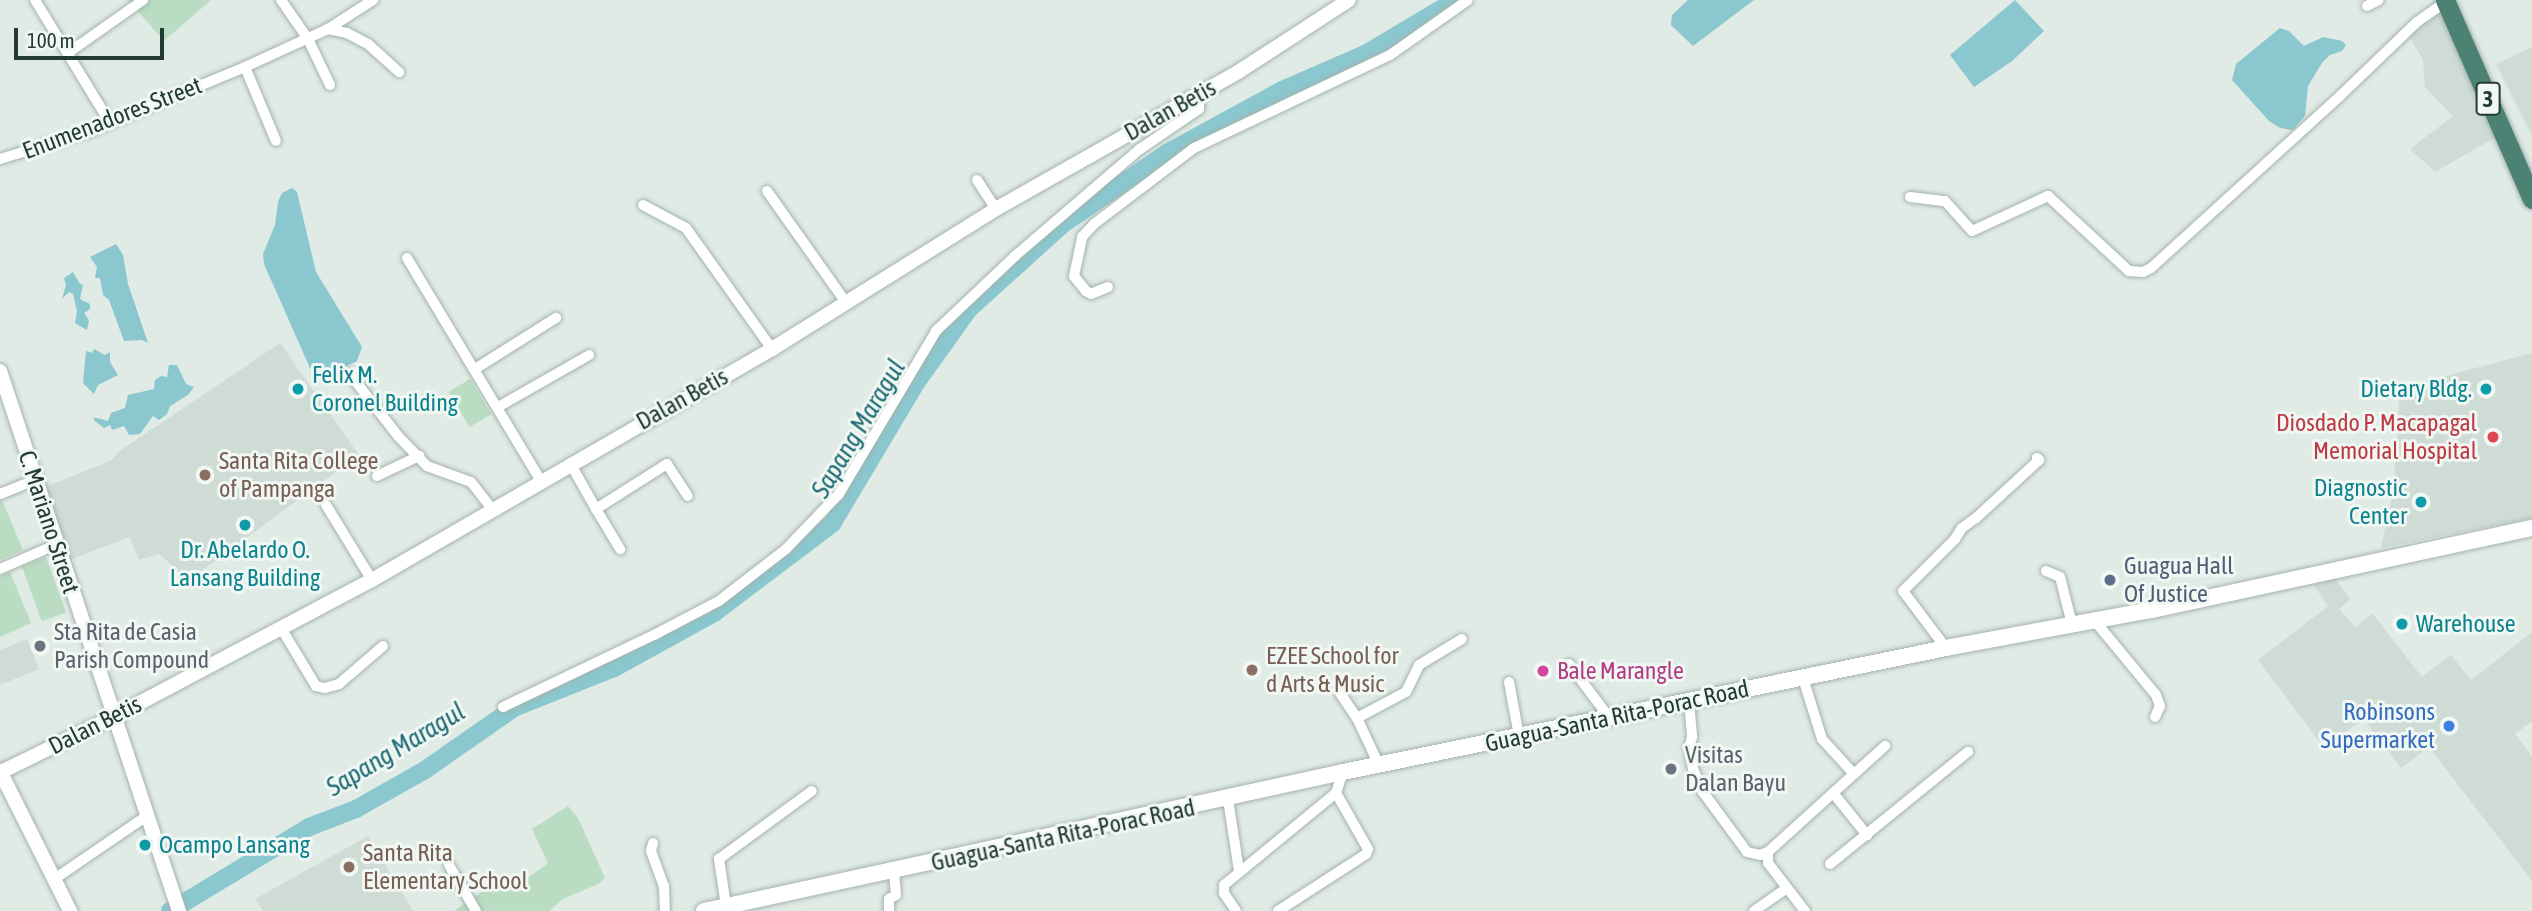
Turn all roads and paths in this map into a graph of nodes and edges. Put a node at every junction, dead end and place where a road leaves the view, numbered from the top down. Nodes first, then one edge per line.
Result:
1 (35, 0) edge
2 (143, 0) edge
3 (281, 0) edge
4 (373, 0) edge
5 (1349, 0) edge
6 (1468, 0) edge
7 (2379, 0) edge
8 (2445, 1) edge
9 (2367, 6) dead end
10 (328, 29) junction
11 (308, 39) junction
12 (68, 53) junction
13 (245, 67) junction
14 (399, 72) dead end
15 (330, 85) dead end
16 (1199, 94) junction
17 (110, 123) junction
18 (276, 141) dead end
19 (0, 159) edge
20 (977, 180) dead end
21 (767, 191) dead end
22 (1910, 197) dead end
23 (2532, 199) edge
24 (643, 205) dead end
25 (996, 209) junction
26 (407, 258) dead end
27 (1108, 287) dead end
28 (847, 304) junction
29 (556, 318) dead end
30 (772, 349) junction
31 (589, 355) dead end
32 (475, 369) junction
33 (0, 371) edge
34 (349, 373) dead end
35 (498, 407) junction
36 (419, 457) junction
37 (2037, 457) dead end
38 (570, 463) junction
39 (377, 476) dead end
40 (35, 480) junction
41 (541, 481) junction
42 (0, 494) edge
43 (688, 495) dead end
44 (326, 505) dead end
45 (492, 509) junction
46 (596, 509) junction
47 (2532, 528) edge
48 (55, 545) junction
49 (620, 549) dead end
50 (0, 569) edge
51 (2046, 571) dead end
52 (372, 580) junction
53 (2094, 620) junction
54 (2072, 624) junction
55 (281, 628) junction
56 (1462, 639) dead end
57 (383, 646) dead end
58 (1946, 649) junction
59 (1569, 664) dead end
60 (1803, 678) junction
61 (1509, 682) dead end
62 (1340, 693) dead end
63 (1689, 701) junction
64 (503, 707) dead end
65 (116, 716) junction
66 (1609, 717) junction
67 (2155, 717) dead end
68 (1357, 718) junction
69 (1519, 736) junction
70 (1885, 746) dead end
71 (1968, 752) dead end
72 (1379, 765) junction
73 (0, 771) edge
74 (1343, 772) junction
75 (1854, 774) junction
76 (812, 791) dead end
77 (1336, 793) junction
78 (1834, 794) junction
79 (1228, 799) junction
80 (148, 815) junction
81 (1867, 835) junction
82 (653, 843) dead end
83 (1768, 852) junction
84 (1830, 864) dead end
85 (449, 865) dead end
86 (894, 872) junction
87 (1240, 872) junction
88 (53, 880) junction
89 (1787, 888) junction
90 (726, 906) junction
91 (1233, 910) edge
92 (70, 911) edge
93 (179, 911) edge
94 (476, 911) edge
95 (665, 911) edge
96 (705, 911) edge
97 (889, 911) edge
98 (1278, 911) edge
99 (1754, 911) edge
100 (1805, 911) edge

1 - 12 street
2 - 12 street
3 - 11 street
4 - 10 street, Enumenadores Street
5 - 16 street, Dalan Betis
6 - 27 street
7 - 9 street
8 - 22 street
8 - 23 highway, 3
10 - 11 street, Enumenadores Street
10 - 14 street
11 - 13 street, Enumenadores Street
11 - 15 street
12 - 17 street
13 - 17 street, Enumenadores Street
13 - 18 street
16 - 25 street, Dalan Betis
16 - 64 street
17 - 19 street, Enumenadores Street
20 - 25 street
21 - 28 street
24 - 30 street
25 - 28 street, Dalan Betis
26 - 32 street
28 - 30 street, Dalan Betis
29 - 32 street
30 - 38 street, Dalan Betis
31 - 35 street
32 - 35 street
33 - 40 street, C. Mariano Street
34 - 36 street
35 - 41 street
36 - 39 street
36 - 45 street
37 - 58 street
38 - 41 street, Dalan Betis
38 - 46 street
40 - 42 street
40 - 48 street, C. Mariano Street
41 - 45 street, Dalan Betis
43 - 46 street
44 - 52 street
45 - 52 street, Dalan Betis
46 - 49 street
47 - 53 main road, Guagua-Santa Rita-Porac Road
48 - 50 street
48 - 65 street, C. Mariano Street
51 - 54 street
52 - 55 street, Dalan Betis
53 - 54 main road, Guagua-Santa Rita-Porac Road
53 - 67 street
54 - 58 main road, Guagua-Santa Rita-Porac Road
55 - 57 street
55 - 65 street, Dalan Betis
56 - 68 street
58 - 60 main road, Guagua-Santa Rita-Porac Road
59 - 66 street
60 - 63 main road, Guagua-Santa Rita-Porac Road
60 - 75 street
61 - 69 street
62 - 68 street
63 - 66 main road, Guagua-Santa Rita-Porac Road
63 - 83 street
65 - 73 street, Dalan Betis
65 - 80 street, C. Mariano Street
66 - 69 main road, Guagua-Santa Rita-Porac Road
68 - 72 street
69 - 72 main road, Guagua-Santa Rita-Porac Road
70 - 75 street
71 - 81 street
72 - 74 main road, Guagua-Santa Rita-Porac Road
73 - 88 street
74 - 77 street
74 - 79 main road, Guagua-Santa Rita-Porac Road
75 - 78 street
76 - 90 street
77 - 87 street
77 - 98 street
78 - 81 street
78 - 83 street
79 - 86 main road, Guagua-Santa Rita-Porac Road
79 - 87 street
80 - 88 street
80 - 93 street, C. Mariano Street
81 - 84 street
82 - 95 street
83 - 89 street
85 - 94 street
86 - 90 main road, Guagua-Santa Rita-Porac Road
86 - 97 street
87 - 91 street
88 - 92 street
89 - 99 street
89 - 100 street
90 - 96 main road, Guagua-Santa Rita-Porac Road

